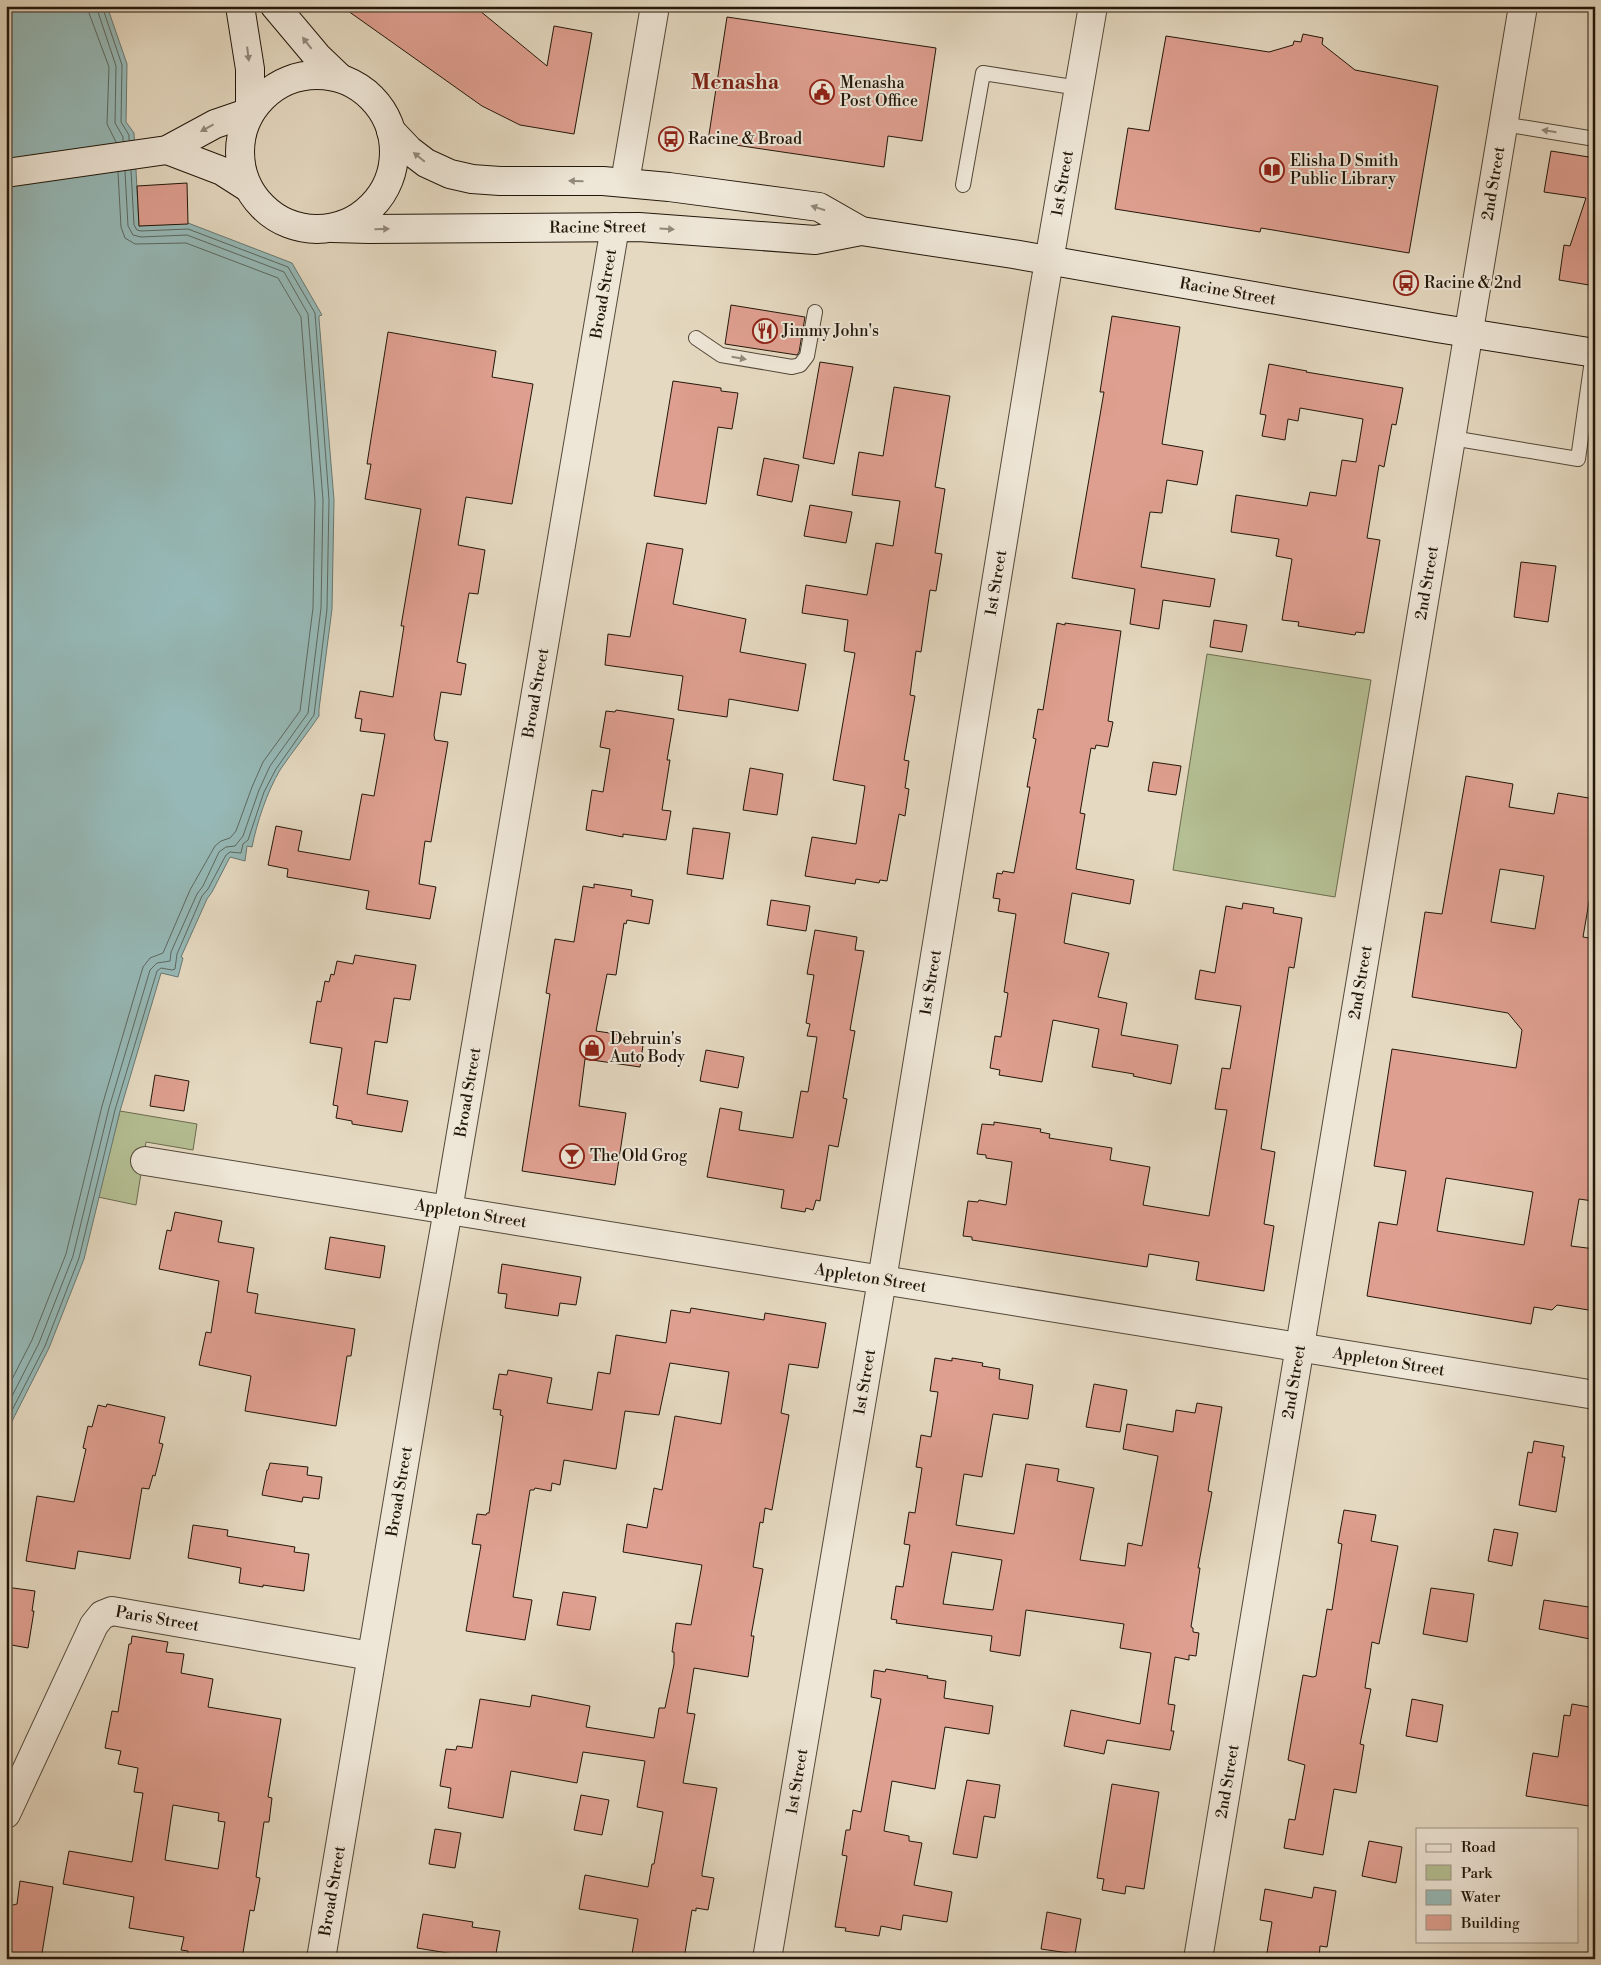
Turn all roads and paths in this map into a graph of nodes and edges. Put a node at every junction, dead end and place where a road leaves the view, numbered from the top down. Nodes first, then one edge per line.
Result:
1 (240, 6) edge
2 (275, 6) edge
3 (655, 6) edge
4 (1093, 6) edge
5 (1523, 6) edge
6 (340, 78) junction
7 (1079, 88) junction
8 (250, 112) junction
9 (1503, 124) junction
10 (391, 131) junction
11 (1595, 138) edge
12 (167, 150) junction
13 (6, 173) edge
14 (625, 182) junction
15 (963, 185) dead end
16 (247, 187) junction
17 (615, 227) junction
18 (333, 228) junction
19 (861, 231) junction
20 (1049, 260) junction
21 (815, 312) dead end
22 (1469, 334) junction
23 (696, 338) dead end
24 (1594, 353) edge
25 (1452, 438) junction
26 (1580, 440) junction
27 (1595, 442) edge
28 (145, 1161) dead end
29 (448, 1210) junction
30 (882, 1280) junction
31 (1300, 1348) junction
32 (1595, 1395) edge
33 (371, 1656) junction
34 (6, 1814) edge
35 (321, 1959) edge
36 (767, 1959) edge
37 (1198, 1959) edge

1 -> 8 street
6 -> 2 street
3 - 14 street
4 - 7 street, 1st Street
5 - 9 street, 2nd Street
6 - 8 street
6 - 10 street
7 - 15 lane
7 - 20 street, 1st Street
8 -> 12 street
8 - 16 street
11 -> 9 lane
9 - 22 street, 2nd Street
14 -> 10 street, Racine Street
10 - 18 street
12 - 13 street
12 - 16 street
19 -> 14 street, Racine Street
16 - 18 street
18 -> 17 street, Racine Street
17 -> 19 street, Racine Street
17 - 29 street, Broad Street
19 - 20 street, Racine Street
20 - 22 street, Racine Street
20 - 30 street, 1st Street
23 -> 21 lane
22 - 24 street, Racine Street
22 - 25 street, 2nd Street
24 - 26 lane
25 - 26 lane
25 - 31 street, 2nd Street
26 - 27 lane
28 - 29 street, Appleton Street
29 - 30 street, Appleton Street
29 - 33 street, Broad Street
30 - 31 street, Appleton Street
30 - 36 street, 1st Street
31 - 32 street, Appleton Street
31 - 37 street, 2nd Street
33 - 34 street, Paris Street
33 - 35 street, Broad Street

